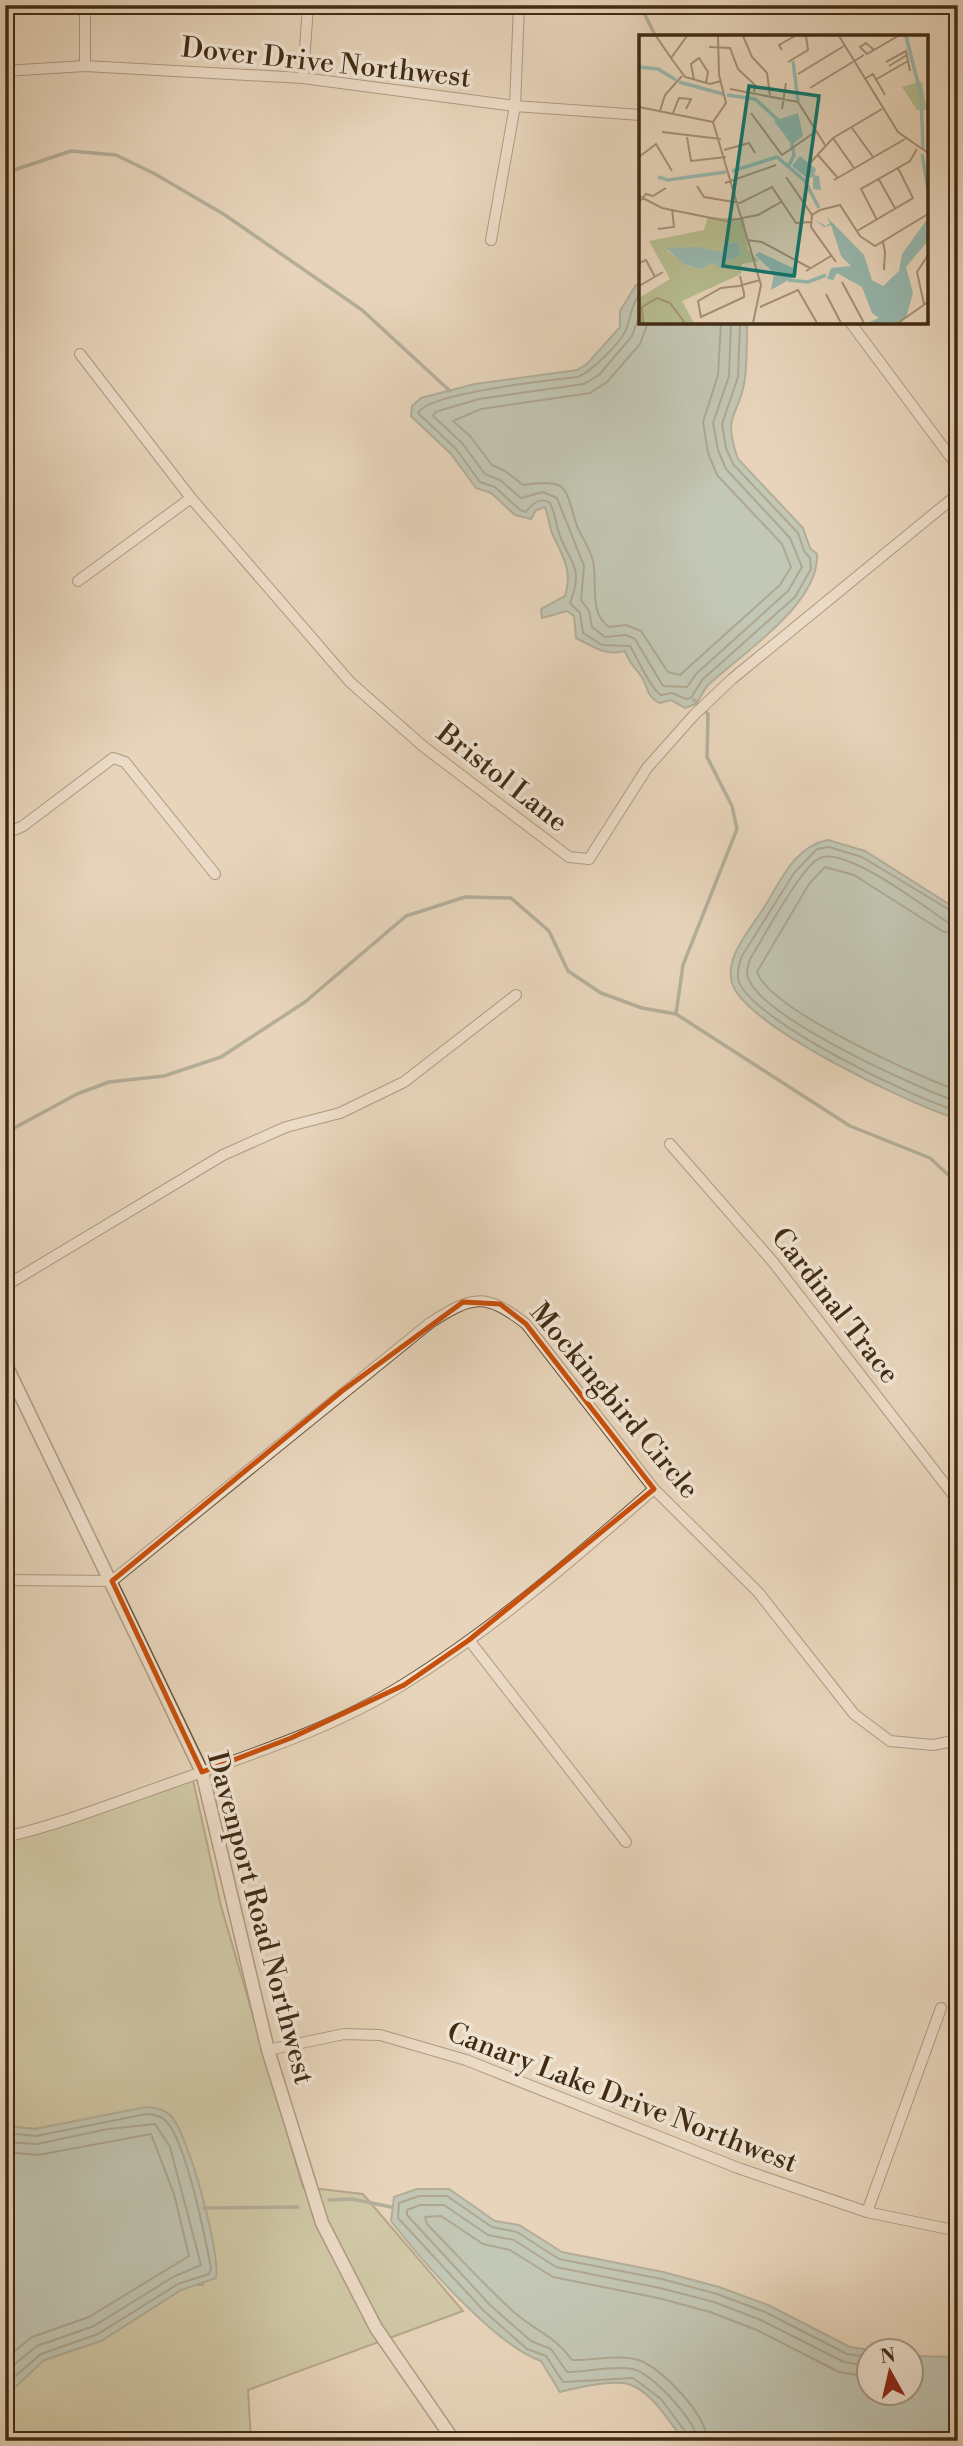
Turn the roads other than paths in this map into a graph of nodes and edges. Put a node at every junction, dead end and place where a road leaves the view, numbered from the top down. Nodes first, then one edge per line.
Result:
1 (85, 5) edge
2 (309, 5) edge
3 (519, 5) edge
4 (85, 66) junction
5 (5, 71) edge
6 (303, 78) junction
7 (514, 106) junction
8 (639, 115) edge
9 (491, 240) dead end
10 (851, 324) edge
11 (80, 354) dead end
12 (958, 467) edge
13 (958, 494) edge
14 (191, 498) junction
15 (78, 581) dead end
16 (5, 834) edge
17 (215, 874) dead end
18 (516, 995) dead end
19 (670, 1144) dead end
20 (5, 1286) edge
21 (5, 1363) edge
22 (654, 1489) junction
23 (958, 1501) edge
24 (5, 1580) edge
25 (112, 1581) junction
26 (469, 1640) junction
27 (958, 1740) edge
28 (202, 1772) junction
29 (5, 1837) edge
30 (626, 1842) dead end
31 (941, 2008) dead end
32 (268, 2050) junction
33 (867, 2212) junction
34 (958, 2231) edge
35 (454, 2441) edge

1 - 4 street
2 - 6 street
3 - 7 street
4 - 5 street, Dover Drive Northwest
4 - 6 street, Dover Drive Northwest
6 - 7 street, Dover Drive Northwest
7 - 8 street, Dover Drive Northwest
7 - 9 street
10 - 12 street
11 - 14 street
13 - 14 street, Bristol Lane
14 - 15 street
16 - 17 street
18 - 20 street
19 - 23 street, Cardinal Trace
21 - 25 street, Davenport Road Northwest
22 - 25 street, Mockingbird Circle
22 - 26 street
22 - 27 street, Mockingbird Circle
24 - 25 street
25 - 28 street, Davenport Road Northwest
26 - 28 street
26 - 30 street
28 - 29 street
28 - 32 street, Davenport Road Northwest
31 - 33 street
32 - 33 street, Canary Lake Drive Northwest
32 - 35 street, Davenport Road Northwest
33 - 34 street, Canary Lake Drive Northwest

